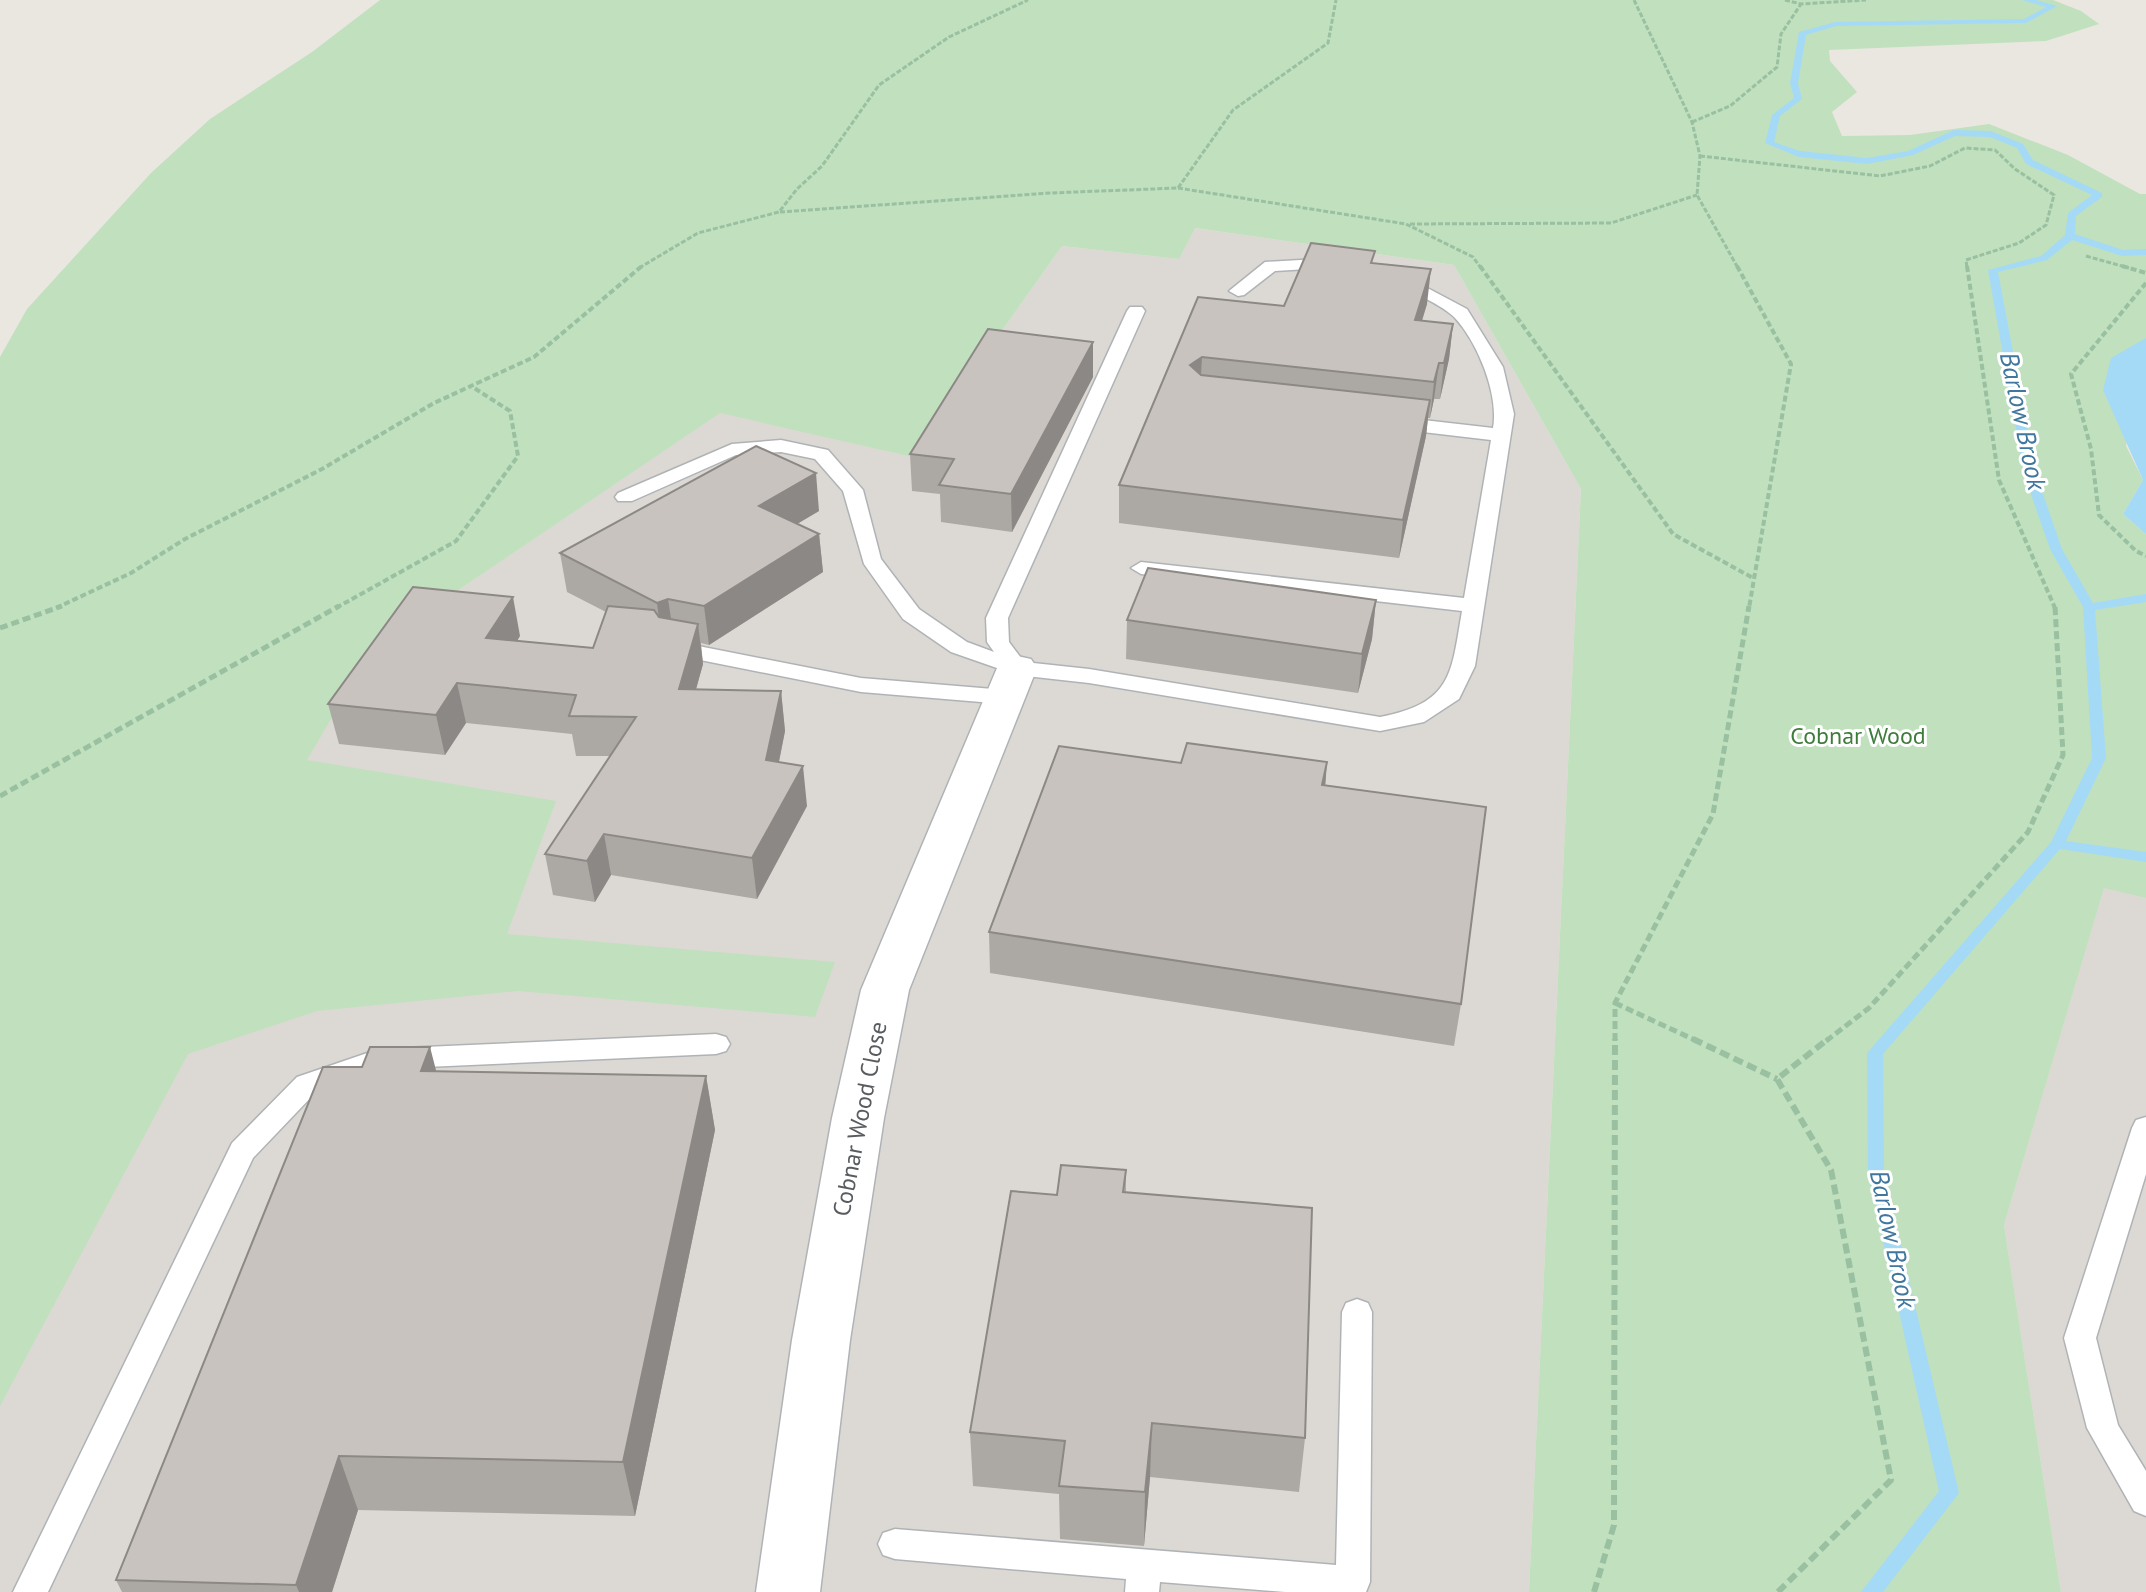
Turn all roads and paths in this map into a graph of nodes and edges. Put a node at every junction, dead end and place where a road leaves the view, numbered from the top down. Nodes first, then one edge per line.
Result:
1 (1028, 0) edge
2 (1336, 0) edge
3 (1634, 0) edge
4 (1785, 0) edge
5 (1866, 0) edge
6 (1801, 4) junction
7 (1692, 122) junction
8 (1700, 156) junction
9 (1697, 195) junction
10 (779, 212) junction
11 (1406, 224) dead end
12 (2086, 256) dead end
13 (1361, 266) edge
14 (1385, 272) edge
15 (2146, 273) edge
16 (2146, 283) edge
17 (1238, 291) dead end
18 (1136, 311) dead end
19 (471, 386) junction
20 (1375, 421) edge
21 (1502, 435) junction
22 (625, 497) dead end
23 (2146, 556) edge
24 (1141, 568) dead end
25 (1474, 606) junction
26 (0, 628) edge
27 (673, 648) edge
28 (1011, 682) junction
29 (0, 796) edge
30 (1615, 1003) junction
31 (716, 1044) dead end
32 (1777, 1079) junction
33 (2146, 1128) edge
34 (1357, 1312) dead end
35 (2146, 1501) edge
36 (895, 1544) dead end
37 (1144, 1578) edge
38 (30, 1592) edge
39 (788, 1592) edge
40 (1594, 1592) edge
41 (1778, 1592) edge

1 - 10 path
2 - 10 path
3 - 7 path
4 - 6 path
5 - 6 path
6 - 7 path
7 - 8 path
8 - 9 path
8 - 32 path
9 - 11 path
9 - 30 path
10 - 19 path
12 - 15 path
13 - 17 lane
14 - 21 lane
16 - 23 path
18 - 28 lane
19 - 26 path
19 - 29 path
20 - 21 lane
21 - 25 lane
22 - 28 lane
24 - 25 lane
25 - 28 lane
27 - 28 lane
28 - 39 street, Cobnar Wood Close
30 - 32 path
30 - 40 path
31 - 38 lane
32 - 41 path
33 - 35 lane
34 - 37 lane
36 - 37 lane

